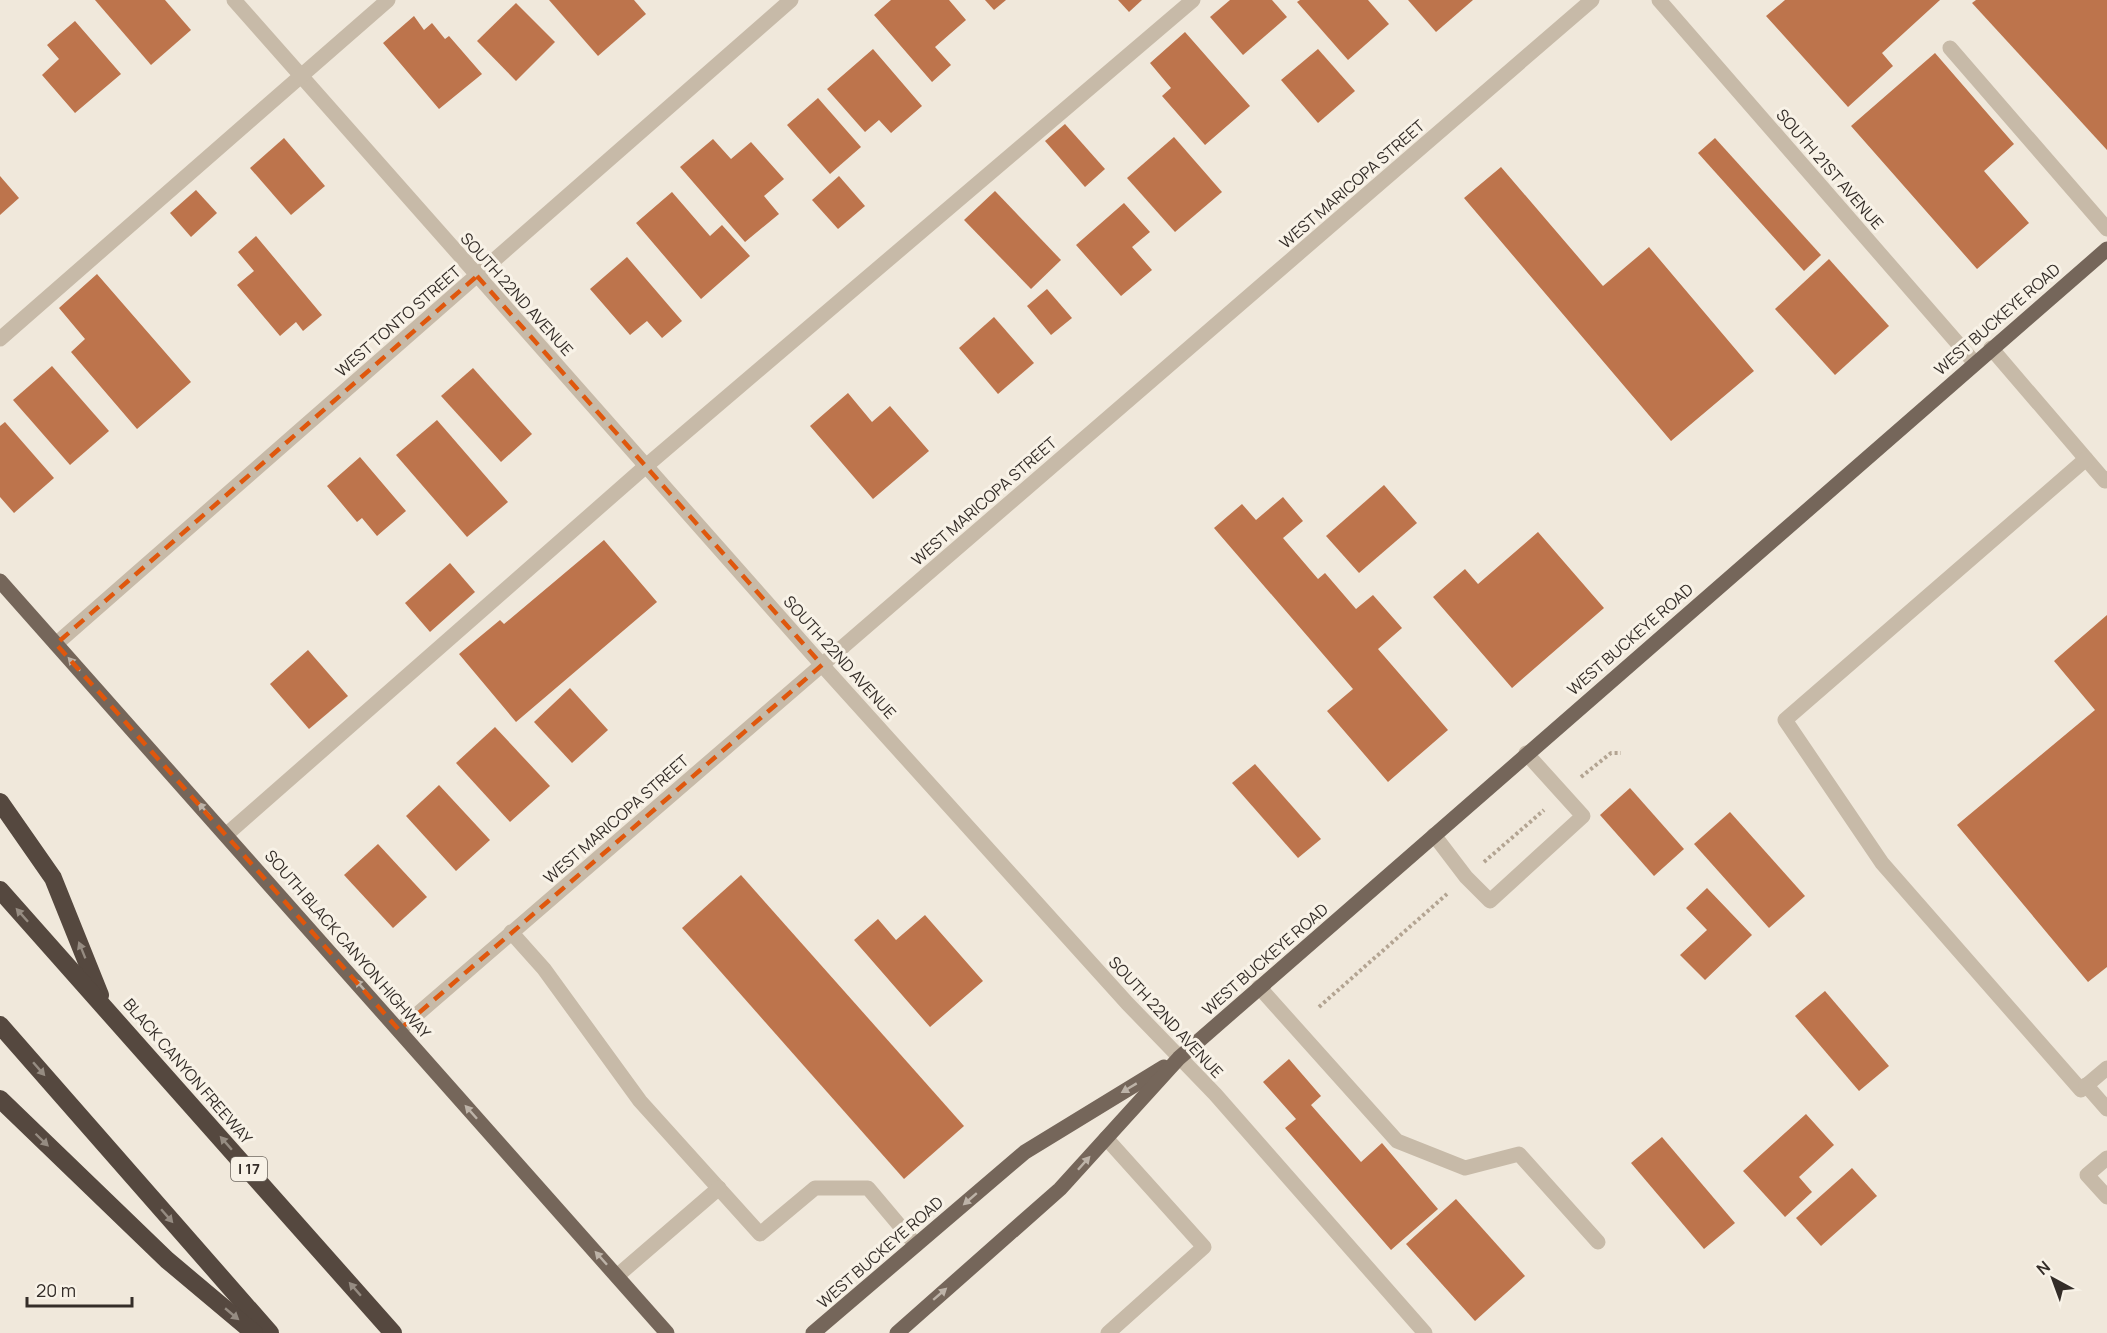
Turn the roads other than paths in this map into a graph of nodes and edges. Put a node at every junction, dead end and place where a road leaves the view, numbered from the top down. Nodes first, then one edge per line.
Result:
1 (234, 0) edge
2 (388, 0) edge
3 (791, 0) edge
4 (1193, 0) edge
5 (1592, 0) edge
6 (1659, 0) edge
7 (1950, 48) dead end
8 (301, 76) junction
9 (2107, 229) edge
10 (2107, 249) edge
11 (477, 276) junction
12 (0, 339) edge
13 (1991, 348) junction
14 (1974, 362) junction
15 (2086, 459) junction
16 (646, 466) junction
17 (2107, 479) edge
18 (0, 581) edge
19 (56, 644) junction
20 (822, 665) junction
21 (1526, 753) junction
22 (0, 802) edge
23 (226, 834) junction
24 (1434, 835) junction
25 (0, 890) edge
26 (511, 933) junction
27 (1259, 987) junction
28 (104, 1005) junction
29 (0, 1025) edge
30 (399, 1030) junction
31 (1179, 1058) junction
32 (2107, 1068) edge
33 (2086, 1085) junction
34 (0, 1099) edge
35 (2107, 1109) edge
36 (1106, 1138) junction
37 (2107, 1158) edge
38 (719, 1188) junction
39 (2107, 1197) edge
40 (1598, 1242) dead end
41 (916, 1245) junction
42 (617, 1276) junction
43 (255, 1333) edge
44 (270, 1333) edge
45 (393, 1333) edge
46 (667, 1333) edge
47 (813, 1333) edge
48 (897, 1333) edge
49 (1108, 1333) edge
50 (1425, 1333) edge

1 - 8 street, SOUTH 22ND AVENUE
2 - 8 street
3 - 11 street, WEST TONTO STREET
4 - 16 street
5 - 20 street, WEST MARICOPA STREET
6 - 14 street, SOUTH 21ST AVENUE
7 - 9 street
8 - 11 street, SOUTH 22ND AVENUE
8 - 12 street
10 - 13 main road, WEST BUCKEYE ROAD
11 - 16 street, SOUTH 22ND AVENUE
11 - 19 street, WEST TONTO STREET
13 - 14 main road, WEST BUCKEYE ROAD
13 - 15 street
14 - 21 main road, WEST BUCKEYE ROAD
15 - 17 street
15 - 33 street
16 - 20 street, SOUTH 22ND AVENUE
16 - 23 street
18 - 19 main road, SOUTH BLACK CANYON HIGHWAY
23 -> 19 main road, SOUTH BLACK CANYON HIGHWAY
20 - 26 street, WEST MARICOPA STREET
20 - 31 street, SOUTH 22ND AVENUE
21 - 24 main road, WEST BUCKEYE ROAD
21 - 24 street
28 -> 22 highway
30 -> 23 main road, SOUTH BLACK CANYON HIGHWAY
24 - 27 main road, WEST BUCKEYE ROAD
28 -> 25 highway, BLACK CANYON FREEWAY / I 17
26 - 30 street, WEST MARICOPA STREET
26 - 38 street
27 - 31 main road, WEST BUCKEYE ROAD
27 - 40 street
45 -> 28 highway, BLACK CANYON FREEWAY / I 17
29 -> 44 highway
42 -> 30 main road, SOUTH BLACK CANYON HIGHWAY
31 - 36 main road, WEST BUCKEYE ROAD
31 -> 41 main road, WEST BUCKEYE ROAD
31 - 50 street, SOUTH 22ND AVENUE
32 - 33 street
33 - 35 street
34 -> 43 highway
48 -> 36 main road, WEST BUCKEYE ROAD
36 - 49 street
37 - 39 street
38 - 41 street
38 - 42 street
41 - 47 main road, WEST BUCKEYE ROAD
42 - 46 main road, SOUTH BLACK CANYON HIGHWAY

